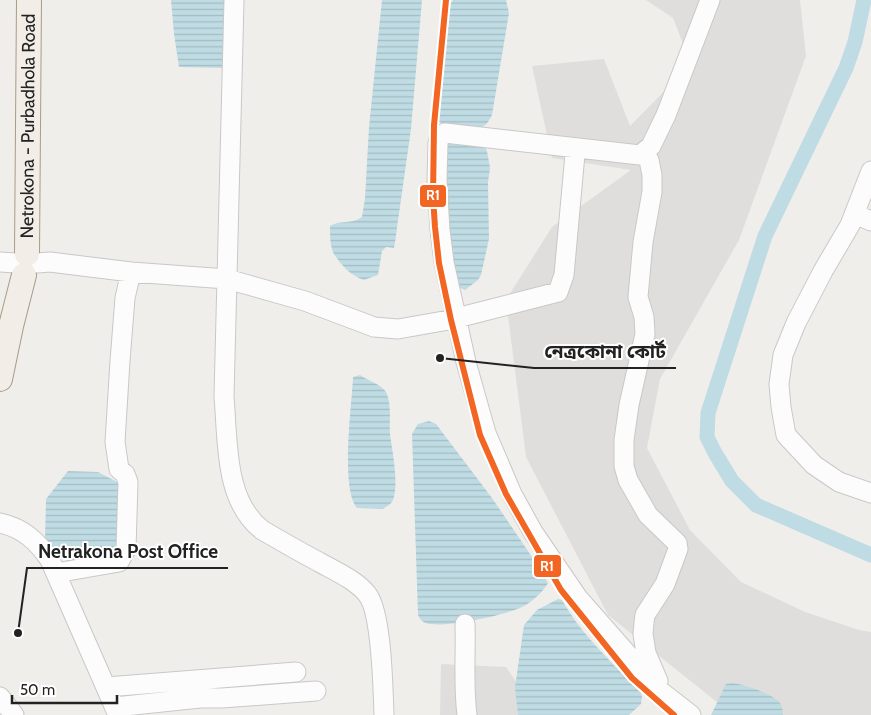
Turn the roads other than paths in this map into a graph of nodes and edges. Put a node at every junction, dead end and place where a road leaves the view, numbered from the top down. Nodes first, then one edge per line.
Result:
1 (29, 0) edge
2 (234, 0) edge
3 (710, 0) edge
4 (575, 154) dead end
5 (643, 154) junction
6 (871, 171) edge
7 (863, 218) edge
8 (18, 263) edge
9 (131, 272) junction
10 (227, 279) junction
11 (456, 318) junction
12 (0, 379) edge
13 (871, 493) edge
14 (0, 523) edge
15 (56, 573) junction
16 (465, 624) dead end
17 (296, 672) dead end
18 (106, 687) junction
19 (659, 690) junction
20 (316, 691) dead end
21 (0, 697) edge
22 (117, 711) edge
23 (14, 715) edge
24 (384, 715) edge
25 (467, 715) edge
26 (691, 715) edge

1 - 8 main road, Netrokona - Purbadhola Road
2 - 10 street
3 - 5 street
4 - 11 street
5 - 11 street
5 - 19 street
6 - 7 street
7 - 13 street
8 - 9 street
8 - 12 main road, Netrokona - Purbadhola Road
9 - 10 street
9 - 15 street
10 - 11 street
10 - 24 street
11 - 19 street
14 - 15 street
15 - 18 street
16 - 25 street
17 - 18 street
18 - 22 street
19 - 26 street
20 - 22 street
21 - 23 street

